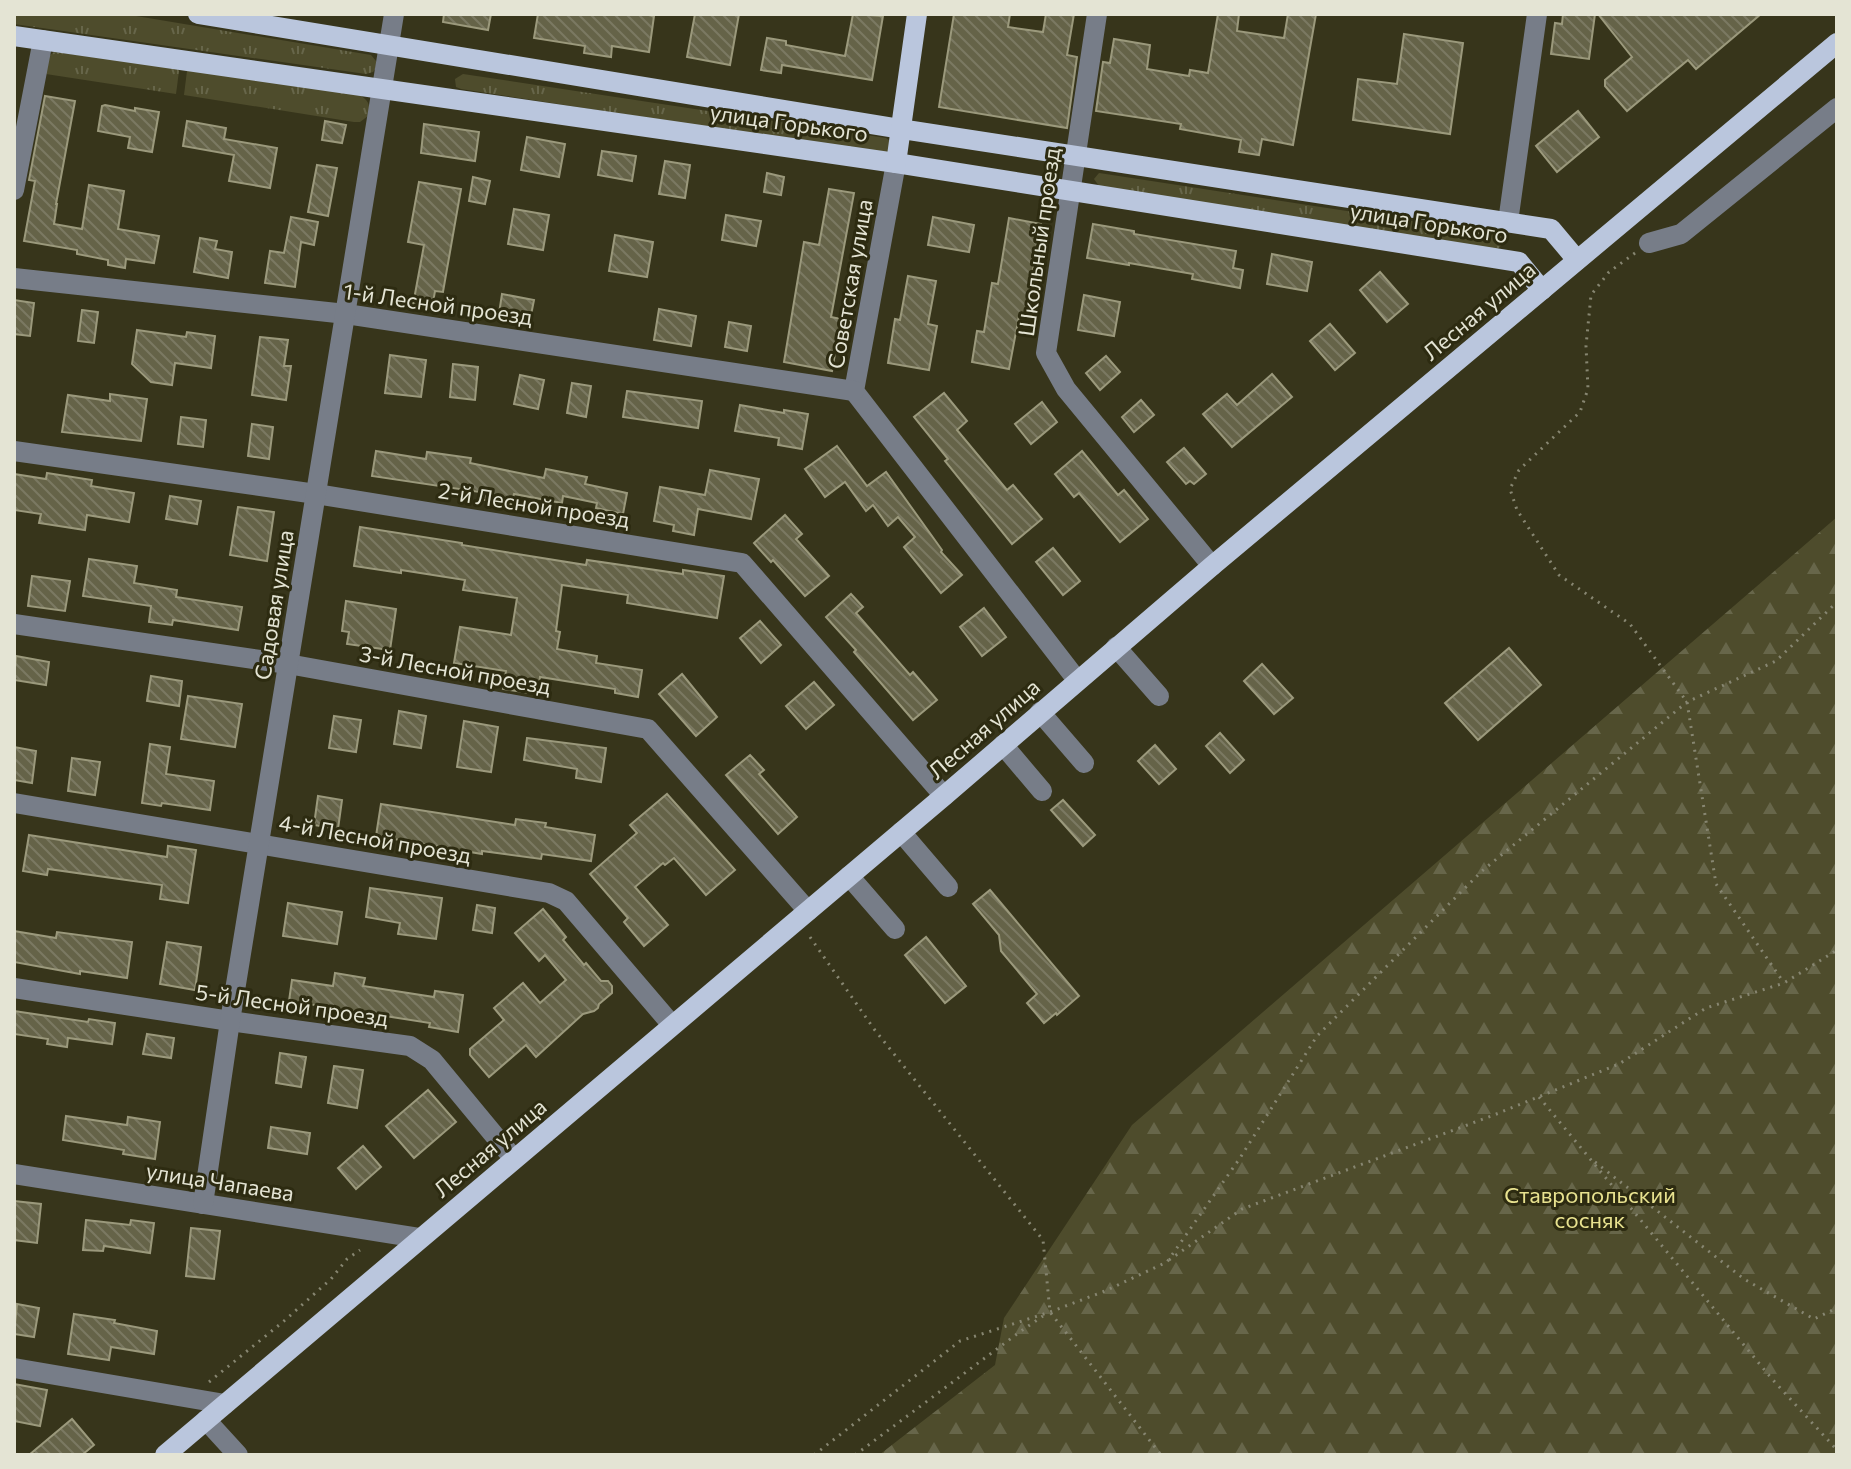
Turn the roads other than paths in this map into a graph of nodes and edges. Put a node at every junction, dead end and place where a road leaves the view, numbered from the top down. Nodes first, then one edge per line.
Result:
1 (198, 14) edge
2 (394, 14) edge
3 (917, 14) edge
4 (1097, 14) edge
5 (1537, 14) edge
6 (14, 36) edge
7 (43, 40) junction
8 (1837, 43) edge
9 (389, 46) junction
10 (382, 88) junction
11 (1837, 108) edge
12 (901, 129) junction
13 (1076, 155) junction
14 (896, 163) junction
15 (14, 190) edge
16 (1070, 190) junction
17 (1508, 222) junction
18 (1649, 243) road end
19 (1577, 260) junction
20 (14, 278) edge
21 (1542, 290) junction
22 (346, 314) junction
23 (854, 391) junction
24 (14, 451) edge
25 (316, 494) junction
26 (1212, 566) junction
27 (14, 624) edge
28 (1116, 647) junction
29 (288, 664) junction
30 (1077, 680) junction
31 (1159, 696) dead end
32 (1040, 712) junction
33 (1003, 745) junction
34 (1084, 763) dead end
35 (1042, 791) dead end
36 (944, 796) junction
37 (14, 803) edge
38 (901, 832) junction
39 (259, 844) junction
40 (849, 876) junction
41 (948, 887) dead end
42 (808, 911) junction
43 (895, 929) dead end
44 (14, 988) edge
45 (230, 1021) junction
46 (672, 1025) junction
47 (514, 1159) junction
48 (14, 1174) edge
49 (203, 1204) junction
50 (419, 1238) junction
51 (14, 1368) edge
52 (225, 1404) junction
53 (206, 1420) junction
54 (165, 1455) edge
55 (238, 1455) edge

1 - 9 main road, улица Горького
2 - 9 street, Садовая улица
3 - 12 main road, Советская улица
4 - 13 street, Школьный проезд
5 - 17 street
6 - 7 main road, улица Горького
7 - 10 main road, улица Горького
7 - 15 street
8 - 19 main road, Лесная улица
9 - 10 street, Садовая улица
9 - 12 main road, улица Горького
10 - 14 main road, улица Горького
10 - 22 street, Садовая улица
11 - 18 street
12 - 13 main road, улица Горького
12 - 14 main road, Советская улица
13 - 16 street, Школьный проезд
13 - 17 main road, улица Горького
14 - 16 main road, улица Горького
14 - 23 street, Советская улица
16 - 21 main road, улица Горького
16 - 26 street, Школьный проезд
17 - 19 main road, улица Горького
19 - 21 main road, Лесная улица
20 - 22 street, 1-й Лесной проезд
21 - 26 main road, Лесная улица
22 - 23 street, 1-й Лесной проезд
22 - 25 street, Садовая улица
23 - 30 street, Советская улица
24 - 25 street, 2-й Лесной проезд
25 - 29 street, Садовая улица
25 - 36 street, 2-й Лесной проезд
26 - 28 main road, Лесная улица
27 - 29 street, 3-й Лесной проезд
28 - 30 main road, Лесная улица
28 - 31 street
29 - 39 street, Садовая улица
29 - 42 street, 3-й Лесной проезд
30 - 32 main road, Лесная улица
32 - 33 main road, Лесная улица
32 - 34 street
33 - 35 street
33 - 36 main road, Лесная улица
36 - 38 main road, Лесная улица
37 - 39 street, 4-й Лесной проезд
38 - 40 main road, Лесная улица
38 - 41 street
39 - 45 street, Садовая улица
39 - 46 street, 4-й Лесной проезд
40 - 42 main road, Лесная улица
40 - 43 street
42 - 46 main road, Лесная улица
44 - 45 street, 5-й Лесной проезд
45 - 47 street, 5-й Лесной проезд
45 - 49 street, Садовая улица
46 - 47 main road, Лесная улица
47 - 50 main road, Лесная улица
48 - 49 street, улица Чапаева
49 - 50 street, улица Чапаева
50 - 52 main road, Лесная улица
51 - 52 street
52 - 53 main road, Лесная улица
53 - 54 main road, Лесная улица
53 - 55 street

